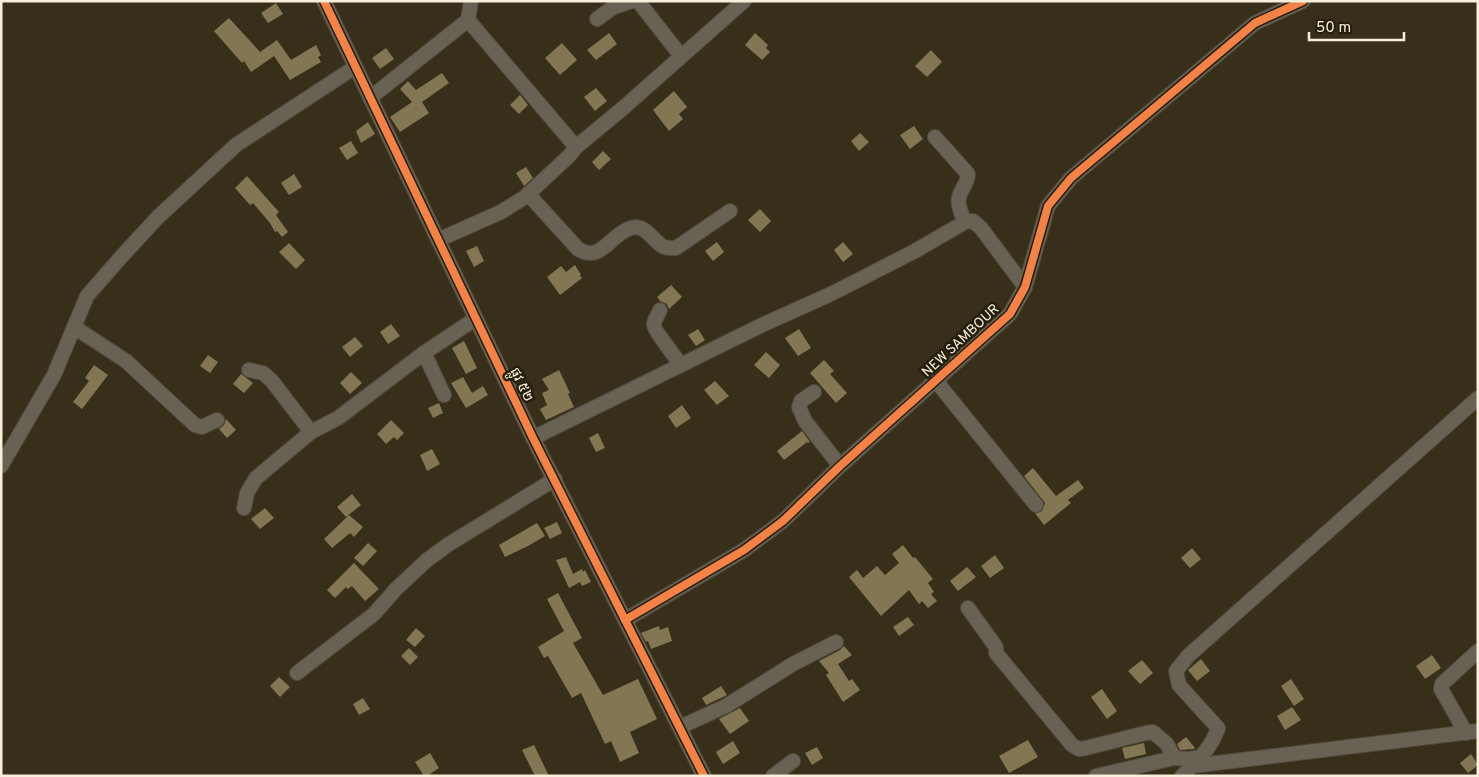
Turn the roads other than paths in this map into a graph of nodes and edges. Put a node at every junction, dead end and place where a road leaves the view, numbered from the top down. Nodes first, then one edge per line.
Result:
1 (324, 1) edge
2 (472, 1) edge
3 (632, 1) edge
4 (638, 1) edge
5 (744, 1) edge
6 (1280, 1) edge
7 (1303, 1) edge
8 (596, 19) dead end
9 (468, 20) junction
10 (1255, 23) junction
11 (681, 56) junction
12 (355, 67) junction
13 (370, 98) junction
14 (935, 137) dead end
15 (576, 147) junction
16 (528, 194) junction
17 (730, 211) dead end
18 (964, 222) junction
19 (438, 240) junction
20 (1026, 287) junction
21 (660, 310) dead end
22 (475, 319) junction
23 (74, 327) junction
24 (424, 353) junction
25 (680, 365) junction
26 (249, 370) dead end
27 (936, 382) junction
28 (814, 392) dead end
29 (444, 395) dead end
30 (1478, 398) edge
31 (217, 420) dead end
32 (311, 432) junction
33 (533, 438) junction
34 (1, 466) edge
35 (840, 466) junction
36 (555, 479) junction
37 (1036, 505) dead end
38 (244, 508) dead end
39 (968, 608) dead end
40 (625, 620) junction
41 (836, 642) dead end
42 (1478, 651) edge
43 (297, 673) dead end
44 (680, 728) junction
45 (1472, 732) edge
46 (1174, 758) junction
47 (793, 761) dead end
48 (1192, 766) edge
49 (704, 776) edge
50 (773, 776) edge
51 (1096, 776) edge

1 - 12 street, ផ្លូវ ៥២
2 - 9 street
3 - 8 street
4 - 11 street
5 - 11 street
6 - 10 street
7 - 10 street, NEW SAMBOUR
9 - 13 street
9 - 15 street
10 - 20 street, NEW SAMBOUR
11 - 15 street
12 - 13 street, ផ្លូវ ៥២
12 - 23 street
13 - 19 street, ផ្លូវ ៥២
14 - 18 street
15 - 16 street
16 - 17 street
16 - 19 street
18 - 20 street
18 - 25 street
19 - 22 street, ផ្លូវ ៥២
20 - 27 street, NEW SAMBOUR
21 - 25 street
22 - 24 street
22 - 33 street, ផ្លូវ ៥២
23 - 31 street
23 - 34 street
24 - 29 street
24 - 32 street
25 - 33 street
26 - 32 street
27 - 35 street, NEW SAMBOUR
27 - 37 street
28 - 35 street
30 - 48 street
32 - 38 street
33 - 36 street, ផ្លូវ ៥២
35 - 40 street, NEW SAMBOUR
36 - 40 street, ផ្លូវ ៥២
36 - 43 street
39 - 46 street
40 - 44 street, ផ្លូវ ៥២
41 - 44 street
42 - 45 street
44 - 49 street, ផ្លូវ ៥២
45 - 48 street
46 - 48 street
46 - 51 street
47 - 50 street

